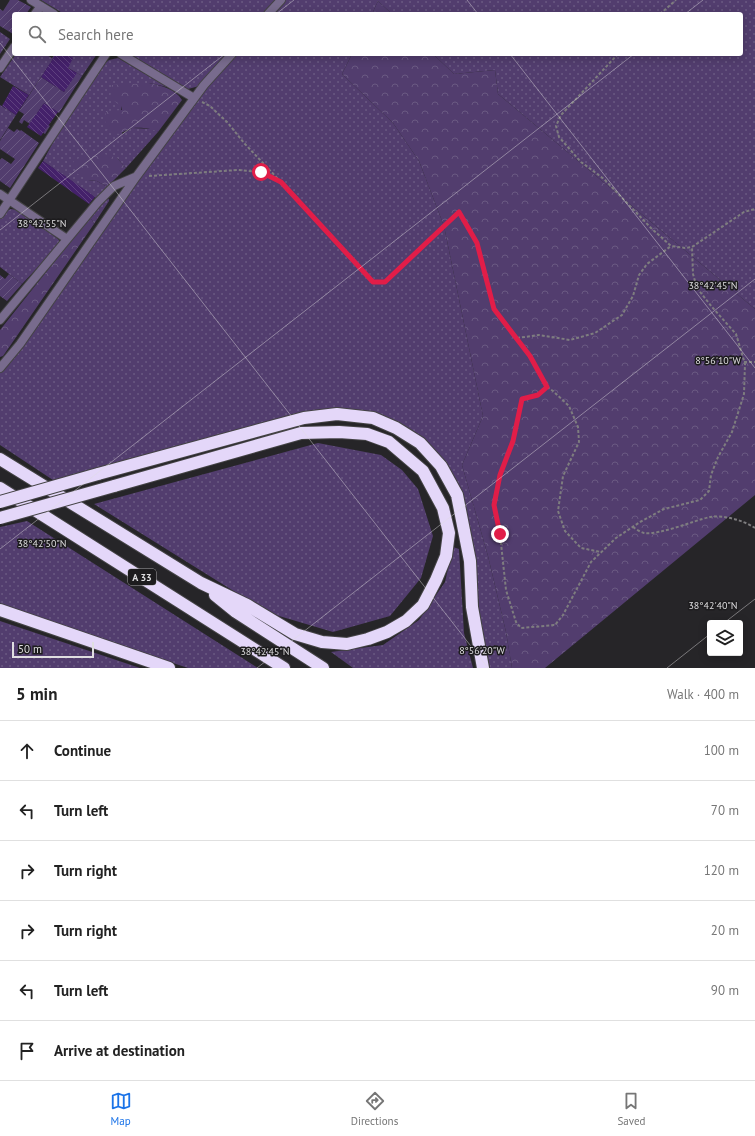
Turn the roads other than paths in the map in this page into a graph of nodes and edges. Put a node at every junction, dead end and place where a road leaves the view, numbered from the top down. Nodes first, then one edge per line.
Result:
1 (31, 0) edge
2 (281, 0) edge
3 (41, 6) junction
4 (36, 12) edge
5 (51, 12) edge
6 (270, 12) edge
7 (12, 50) edge
8 (105, 56) edge
9 (124, 56) edge
10 (230, 56) edge
11 (0, 68) edge
12 (194, 98) junction
13 (136, 177) junction
14 (0, 194) edge
15 (9, 200) junction
16 (0, 214) edge
17 (67, 238) junction
18 (0, 320) edge
19 (0, 368) edge
20 (0, 459) edge
21 (0, 488) edge
22 (0, 502) edge
23 (0, 518) edge
24 (201, 583) junction
25 (0, 610) edge
26 (169, 668) edge
27 (284, 668) edge
28 (323, 668) edge
29 (483, 668) edge

1 - 3 street
2 - 6 street
3 - 4 street
3 - 5 street
7 - 11 street
8 - 15 street
9 - 12 street
10 - 12 street
12 - 13 street
13 - 17 street
13 - 19 street
14 - 15 street
15 - 16 street
15 - 17 street
17 - 18 street
20 - 24 highway, A 33
21 - 27 highway, A 33
22 - 29 highway, bridge
23 - 24 highway, bridge
24 - 28 highway, A 33
25 - 26 highway

